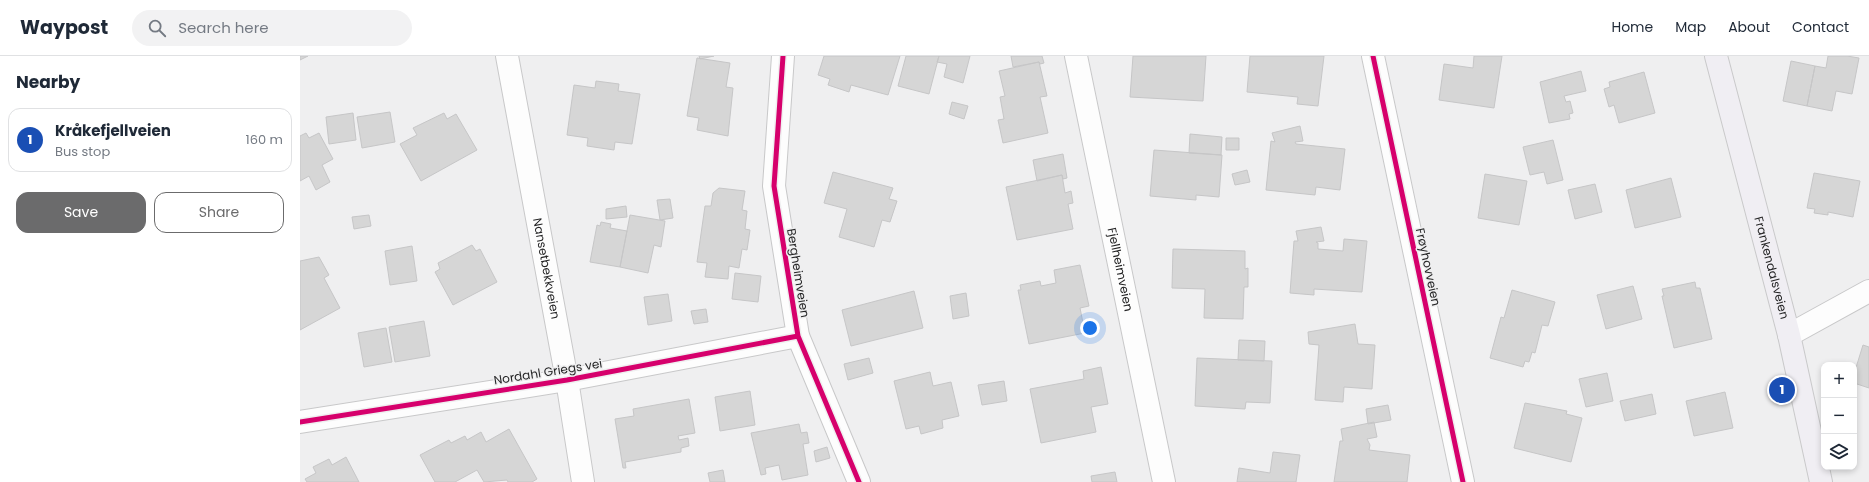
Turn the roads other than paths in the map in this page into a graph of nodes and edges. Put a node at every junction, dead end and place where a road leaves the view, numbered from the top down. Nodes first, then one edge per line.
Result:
1 (507, 56) edge
2 (783, 56) edge
3 (1076, 56) edge
4 (1373, 56) edge
5 (1716, 56) edge
6 (1869, 291) edge
7 (1789, 335) junction
8 (798, 336) junction
9 (567, 380) junction
10 (300, 422) edge
11 (583, 482) edge
12 (859, 482) edge
13 (1164, 482) edge
14 (1463, 482) edge
15 (1821, 482) edge

1 - 9 street, Nansetbekkveien
2 - 8 street, Bergheimveien
3 - 13 street, Fjellheimveien
4 - 14 street, Frøyhovveien
5 - 7 main road, Frankendalsveien
6 - 7 street
7 - 15 main road, Frankendalsveien
8 - 9 street, Nordahl Griegs vei
8 - 12 street, Bergheimveien
9 - 10 street, Nordahl Griegs vei
9 - 11 street, Nansetbekkveien

